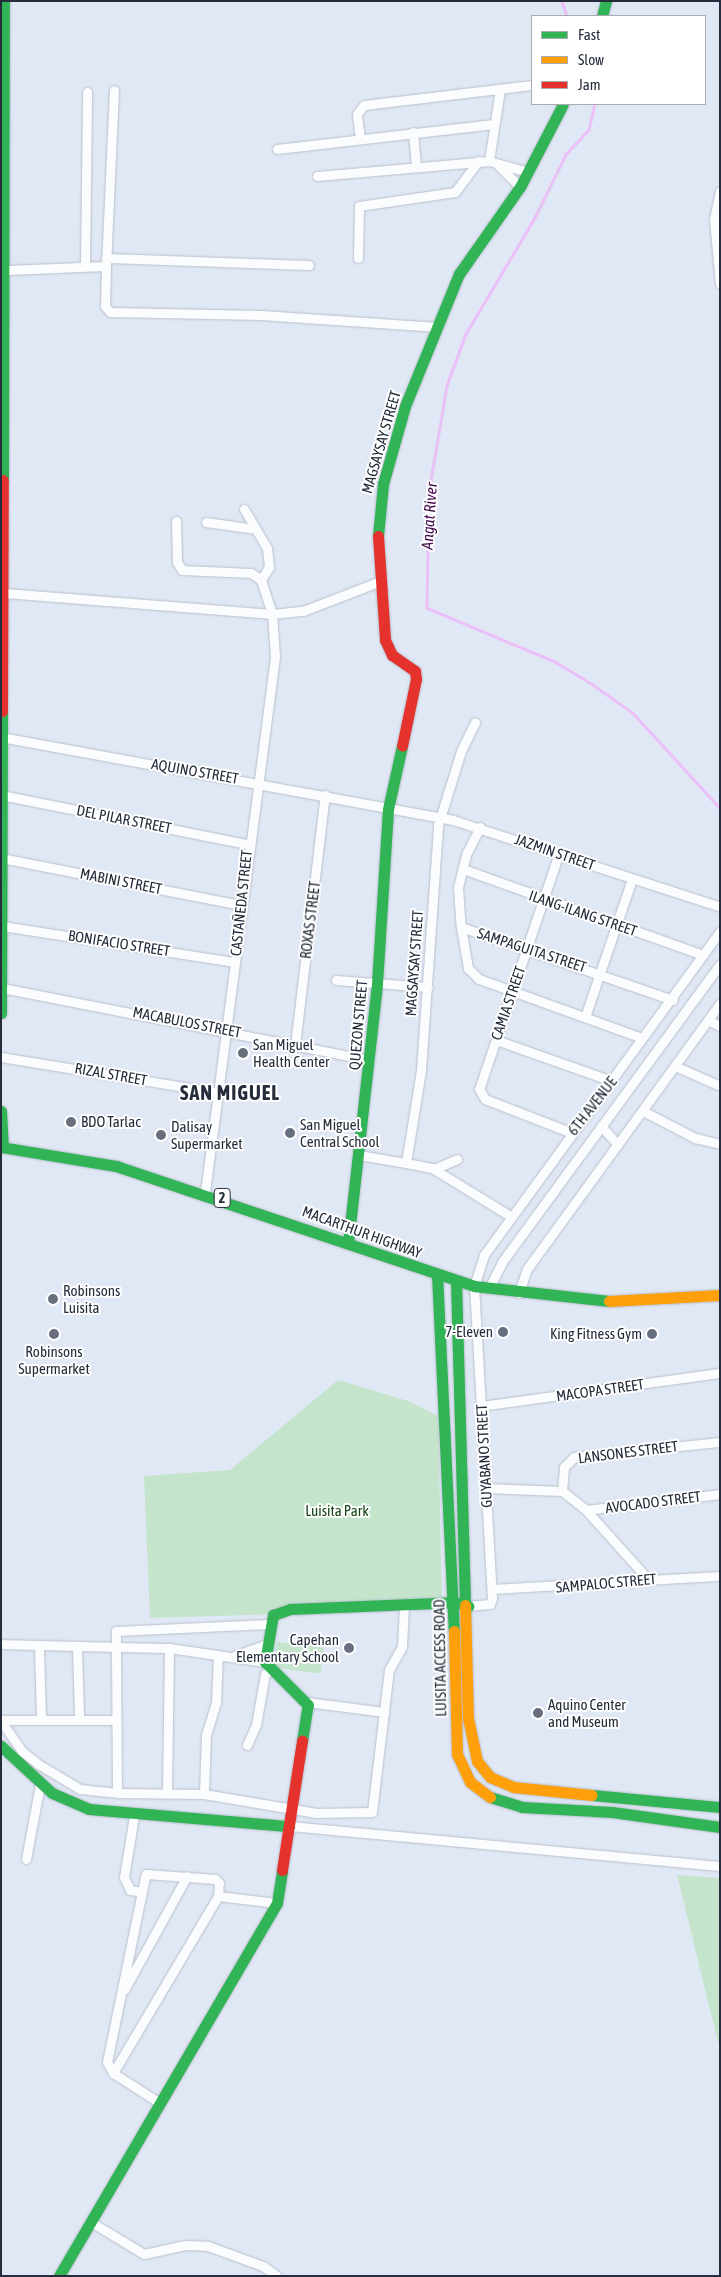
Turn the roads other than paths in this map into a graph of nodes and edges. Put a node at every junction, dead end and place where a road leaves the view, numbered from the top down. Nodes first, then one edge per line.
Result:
1 (4, 1) edge
2 (606, 1) edge
3 (602, 15) edge
4 (2, 80) edge
5 (531, 85) edge
6 (500, 89) junction
7 (114, 90) dead end
8 (87, 92) dead end
9 (552, 105) edge
10 (562, 105) edge
11 (557, 115) junction
12 (492, 124) junction
13 (413, 132) junction
14 (360, 139) junction
15 (277, 149) dead end
16 (478, 161) junction
17 (489, 161) junction
18 (499, 165) junction
19 (416, 167) junction
20 (528, 172) junction
21 (317, 176) dead end
22 (520, 187) junction
23 (720, 191) edge
24 (358, 258) dead end
25 (106, 262) junction
26 (4, 263) edge
27 (85, 265) junction
28 (309, 265) dead end
29 (720, 284) edge
30 (438, 327) junction
31 (244, 509) dead end
32 (176, 520) dead end
33 (206, 522) dead end
34 (255, 530) junction
35 (261, 580) junction
36 (378, 582) junction
37 (5, 593) junction
38 (272, 614) junction
39 (2, 694) edge
40 (475, 722) dead end
41 (2, 737) edge
42 (257, 782) junction
43 (2, 795) edge
44 (325, 795) junction
45 (388, 809) junction
46 (440, 818) junction
47 (480, 827) junction
48 (247, 844) junction
49 (560, 853) junction
50 (2, 858) edge
51 (463, 869) junction
52 (632, 879) junction
53 (544, 900) junction
54 (241, 905) junction
55 (720, 907) edge
56 (617, 925) junction
57 (2, 926) edge
58 (461, 927) junction
59 (720, 931) edge
60 (1, 936) edge
61 (527, 948) junction
62 (703, 955) junction
63 (235, 962) junction
64 (720, 964) edge
65 (600, 973) junction
66 (336, 980) dead end
67 (377, 984) junction
68 (428, 987) junction
69 (2, 988) edge
70 (512, 993) junction
71 (673, 1000) junction
72 (720, 1003) edge
73 (1, 1013) edge
74 (585, 1017) junction
75 (708, 1020) junction
76 (720, 1026) edge
77 (228, 1030) junction
78 (642, 1038) junction
79 (496, 1040) junction
80 (295, 1045) junction
81 (1, 1057) edge
82 (370, 1060) junction
83 (677, 1066) junction
84 (612, 1082) junction
85 (720, 1086) edge
86 (220, 1093) junction
87 (1, 1111) edge
88 (643, 1111) junction
89 (601, 1126) junction
90 (572, 1132) junction
91 (720, 1144) edge
92 (618, 1145) junction
93 (2, 1147) edge
94 (359, 1155) junction
95 (457, 1159) dead end
96 (406, 1163) junction
97 (434, 1169) junction
98 (205, 1192) junction
99 (510, 1216) junction
100 (348, 1243) junction
101 (437, 1274) junction
102 (456, 1281) junction
103 (474, 1286) junction
104 (489, 1288) junction
105 (519, 1294) junction
106 (720, 1295) edge
107 (720, 1373) edge
108 (481, 1406) junction
109 (720, 1442) edge
110 (485, 1488) junction
111 (562, 1491) junction
112 (720, 1494) edge
113 (586, 1510) junction
114 (720, 1576) edge
115 (647, 1578) junction
116 (492, 1589) junction
117 (454, 1602) junction
118 (404, 1604) junction
119 (468, 1606) junction
120 (268, 1624) junction
121 (1, 1644) edge
122 (265, 1645) junction
123 (39, 1647) junction
124 (77, 1648) junction
125 (115, 1648) junction
126 (169, 1648) junction
127 (218, 1655) junction
128 (234, 1656) junction
129 (267, 1666) junction
130 (307, 1702) junction
131 (384, 1712) junction
132 (78, 1717) junction
133 (41, 1719) junction
134 (1, 1720) edge
135 (115, 1720) junction
136 (247, 1745) dead end
137 (1, 1746) edge
138 (40, 1784) junction
139 (117, 1793) junction
140 (167, 1793) junction
141 (204, 1794) junction
142 (720, 1807) edge
143 (293, 1810) junction
144 (134, 1816) junction
145 (289, 1826) junction
146 (720, 1827) edge
147 (26, 1859) dead end
148 (720, 1866) edge
149 (188, 1876) junction
150 (142, 1892) junction
151 (218, 1896) junction
152 (277, 1903) junction
153 (119, 1999) junction
154 (113, 2073) junction
155 (160, 2103) junction
156 (91, 2222) junction
157 (59, 2276) edge
158 (277, 2276) edge

1 - 4 main road
2 - 3 main road
4 - 26 main road
5 - 6 street
6 - 12 street
6 - 14 street
7 - 25 street
8 - 27 street
9 - 11 street
10 - 11 main road, MAGSAYSAY STREET
11 - 20 main road, MAGSAYSAY STREET
12 - 13 street
12 - 17 street
13 - 14 street
13 - 19 street
14 - 15 street
16 - 17 street
16 - 19 street
16 - 24 street
17 - 18 street
18 - 20 street
18 - 22 street
19 - 21 street
20 - 22 main road, MAGSAYSAY STREET
22 - 30 main road, MAGSAYSAY STREET
23 - 29 street
25 - 27 street
25 - 28 street
25 - 30 street
26 - 27 street
26 - 37 main road
30 - 36 main road, MAGSAYSAY STREET
31 - 34 street
32 - 35 street
33 - 34 street
34 - 35 street
35 - 38 street, CASTAÑEDA STREET
36 - 38 street
36 - 45 main road, MAGSAYSAY STREET
37 - 38 street
37 - 39 main road
38 - 42 street, CASTAÑEDA STREET
39 - 41 main road
40 - 46 street, MAGSAYSAY STREET
41 - 42 street, AQUINO STREET
41 - 43 main road
42 - 44 street, AQUINO STREET
42 - 48 street, CASTAÑEDA STREET
43 - 48 street, DEL PILAR STREET
43 - 50 main road
44 - 45 street, AQUINO STREET
44 - 80 street, ROXAS STREET
45 - 46 street, JAZMIN STREET
45 - 67 main road, QUEZON STREET
46 - 47 street, JAZMIN STREET
46 - 68 street, MAGSAYSAY STREET
47 - 49 street, JAZMIN STREET
47 - 51 street, SAMPAGUITA STREET
48 - 54 street, CASTAÑEDA STREET
49 - 52 street, JAZMIN STREET
49 - 53 street, CAMIA STREET
50 - 54 street, MABINI STREET
50 - 57 main road
51 - 53 street, ILANG-ILANG STREET
51 - 58 street, SAMPAGUITA STREET
52 - 55 street, JAZMIN STREET
52 - 56 street
53 - 56 street, ILANG-ILANG STREET
53 - 61 street, CAMIA STREET
54 - 63 street, CASTAÑEDA STREET
56 - 62 street, ILANG-ILANG STREET
56 - 65 street
57 - 60 main road
57 - 63 street, BONIFACIO STREET
58 - 61 street, SAMPAGUITA STREET
58 - 70 street
59 - 62 street, 6TH AVENUE
60 - 69 main road
61 - 65 street, SAMPAGUITA STREET
61 - 70 street, CAMIA STREET
62 - 71 street, 6TH AVENUE
63 - 77 street, CASTAÑEDA STREET
64 - 89 street
65 - 71 street, SAMPAGUITA STREET
65 - 74 street
66 - 67 street
67 - 68 street
67 - 82 main road, QUEZON STREET
68 - 96 street, MAGSAYSAY STREET
69 - 73 main road
69 - 77 street, MACABULOS STREET
70 - 74 street
70 - 79 street, CAMIA STREET
71 - 78 street, 6TH AVENUE
72 - 75 street
74 - 78 street
75 - 76 street
75 - 83 street
77 - 80 street, MACABULOS STREET
77 - 86 street, CASTAÑEDA STREET
78 - 84 street, 6TH AVENUE
79 - 84 street
79 - 90 street, CAMIA STREET
80 - 82 street, MACABULOS STREET
81 - 86 street, RIZAL STREET
82 - 94 main road, QUEZON STREET
83 - 85 street
83 - 88 street
84 - 90 street, 6TH AVENUE
86 - 98 street, CASTAÑEDA STREET
87 - 93 main road
88 - 91 street
88 - 92 street
89 - 92 street
89 - 104 street
90 - 99 street, 6TH AVENUE
92 - 105 street
93 - 98 main road, MACARTHUR HIGHWAY / 2
94 - 96 street
94 - 100 main road, QUEZON STREET
95 - 97 street
96 - 97 street
97 - 99 street
98 - 100 main road, MACARTHUR HIGHWAY / 2
99 - 103 street, 6TH AVENUE
100 - 101 main road, MACARTHUR HIGHWAY / 2
101 - 102 main road, MACARTHUR HIGHWAY / 2
101 - 117 main road, LUISITA ACCESS ROAD
102 - 103 main road, MACARTHUR HIGHWAY / 2
102 - 119 main road, LUISITA ACCESS ROAD
103 - 104 main road, MACARTHUR HIGHWAY / 2
103 - 108 street, GUYABANO STREET
104 - 105 main road, MACARTHUR HIGHWAY / 2
105 - 106 main road, MACARTHUR HIGHWAY / 2
107 - 108 street, MACOPA STREET
108 - 110 street, GUYABANO STREET
109 - 111 street, LANSONES STREET
110 - 111 street
110 - 116 street, GUYABANO STREET
111 - 113 street
112 - 113 street, AVOCADO STREET
113 - 115 street
114 - 115 street, SAMPALOC STREET
115 - 116 street, SAMPALOC STREET
116 - 119 street
117 - 118 main road
117 - 119 main road
117 - 146 main road, LUISITA ACCESS ROAD
118 - 120 main road
118 - 131 street
119 - 142 main road, LUISITA ACCESS ROAD
120 - 122 main road
120 - 125 street
121 - 123 street
122 - 128 street
122 - 129 main road
123 - 124 street
123 - 133 street
124 - 125 street
124 - 132 street
125 - 126 street
125 - 135 street
126 - 127 street
126 - 140 street
127 - 128 street
127 - 141 street
128 - 129 street
129 - 130 main road
129 - 136 street
130 - 131 street
130 - 143 main road
131 - 143 street
132 - 133 street
132 - 135 street
133 - 134 street
134 - 139 street
135 - 139 street
137 - 138 main road
138 - 144 main road
138 - 147 street
139 - 140 street
140 - 141 street
141 - 143 street
143 - 145 main road
144 - 145 main road
144 - 150 street
145 - 148 street
145 - 152 main road
149 - 150 street
149 - 151 street
149 - 153 street
150 - 153 street
151 - 152 street
151 - 154 street
152 - 155 main road
153 - 154 street
154 - 155 street
155 - 156 main road
156 - 157 main road
156 - 158 street

